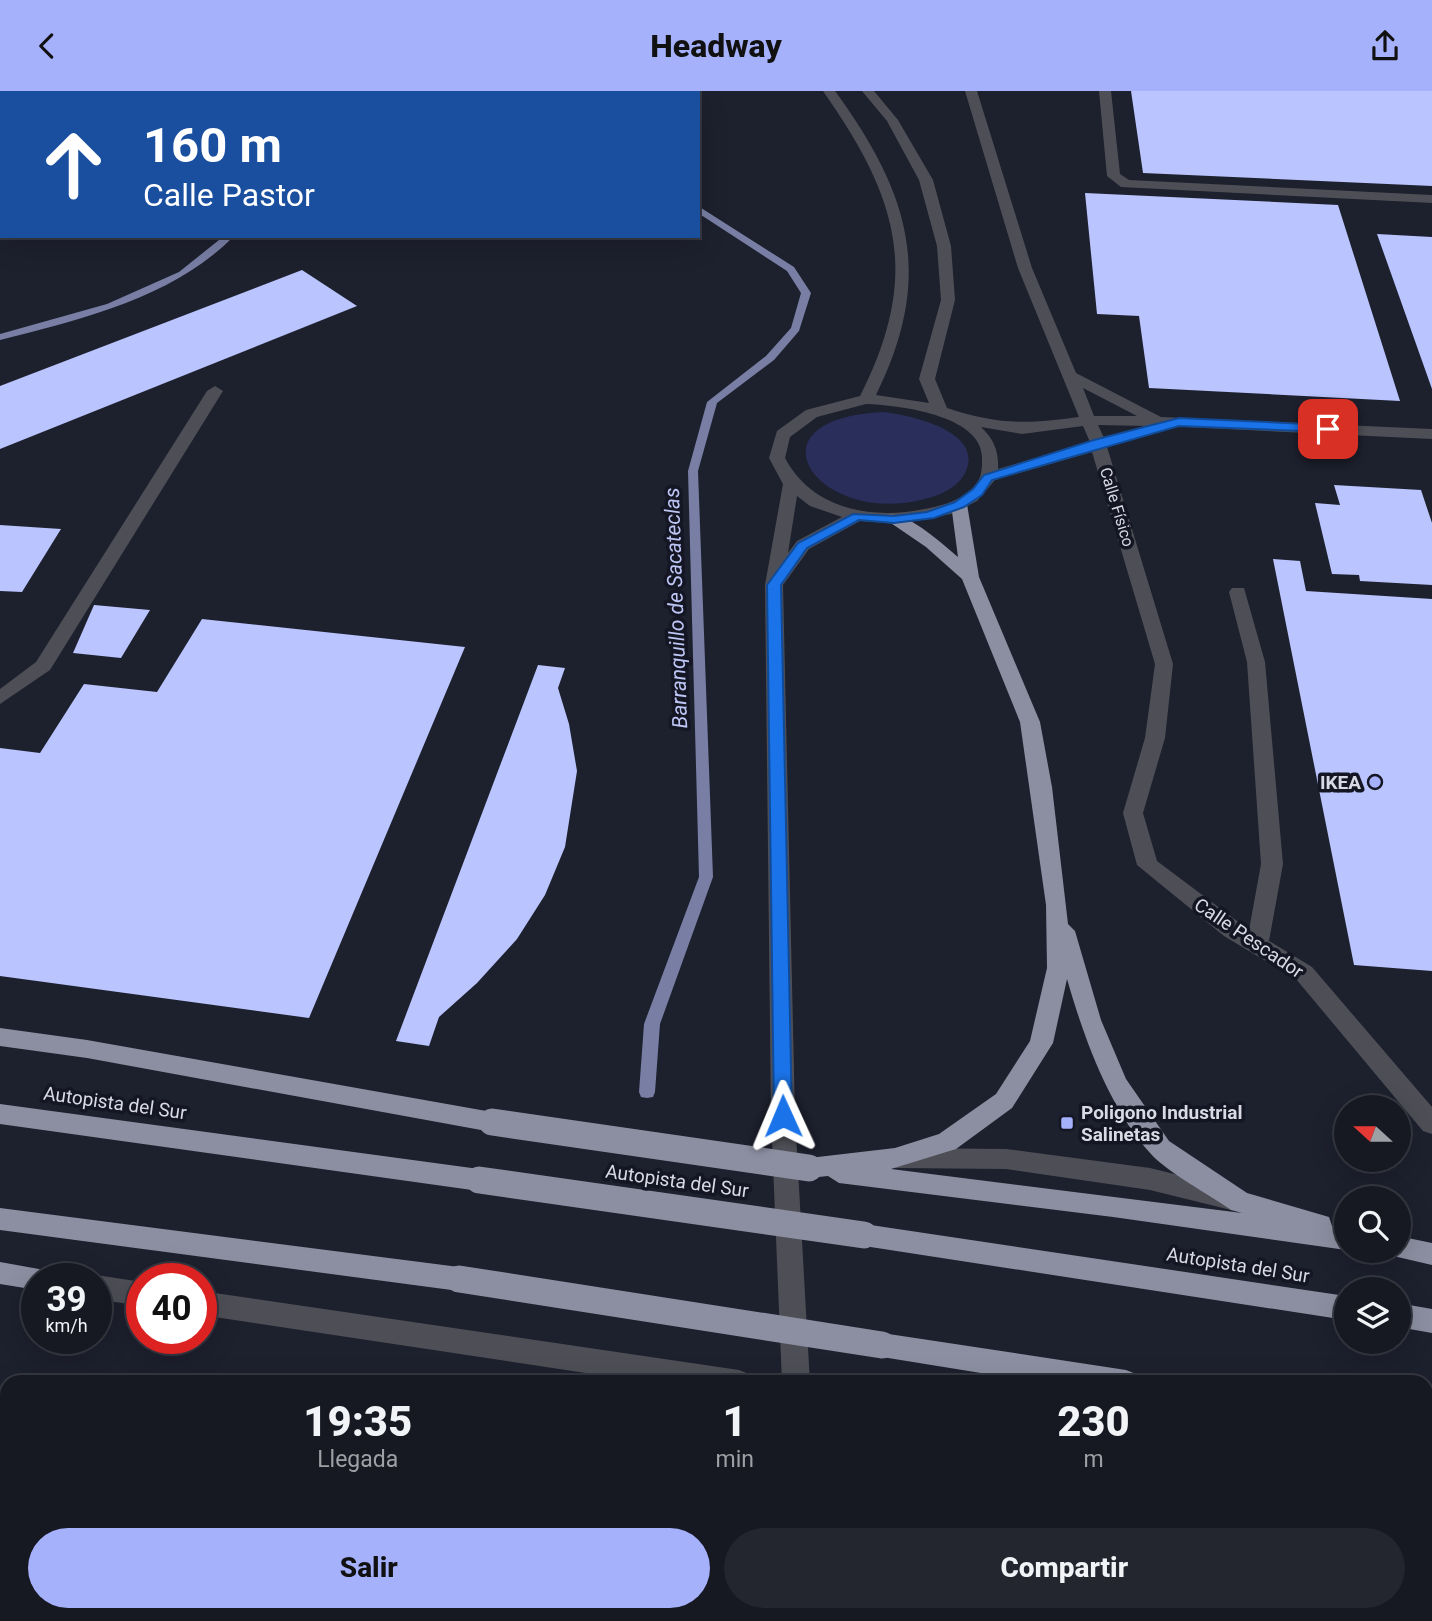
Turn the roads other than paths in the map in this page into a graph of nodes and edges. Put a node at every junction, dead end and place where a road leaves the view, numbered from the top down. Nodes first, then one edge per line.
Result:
1 (829, 91) edge
2 (868, 91) edge
3 (971, 91) edge
4 (1105, 91) edge
5 (1432, 199) edge
6 (1069, 375) junction
7 (215, 391) dead end
8 (866, 399) junction
9 (940, 410) junction
10 (960, 419) junction
11 (1088, 420) junction
12 (1171, 422) junction
13 (1432, 434) edge
14 (1098, 443) junction
15 (988, 477) junction
16 (790, 486) junction
17 (959, 504) junction
18 (857, 516) junction
19 (894, 519) junction
20 (970, 577) junction
21 (774, 585) junction
22 (1238, 592) dead end
23 (0, 698) edge
24 (1133, 813) joint
25 (1057, 905) junction
26 (1257, 945) junction
27 (0, 1037) edge
28 (0, 1114) edge
29 (1432, 1124) edge
30 (894, 1158) junction
31 (809, 1168) junction
32 (1240, 1202) junction
33 (0, 1219) edge
34 (1334, 1229) edge
35 (1334, 1238) edge
36 (1411, 1250) edge
37 (1432, 1254) edge
38 (0, 1273) edge
39 (21, 1277) edge
40 (21, 1280) edge
41 (0, 1281) edge
42 (217, 1305) edge
43 (1334, 1306) edge
44 (1411, 1317) edge
45 (1432, 1321) edge
46 (687, 1375) edge
47 (796, 1375) edge
48 (1075, 1375) edge

1 - 8 street
2 - 9 street
3 - 6 street, Calle Físico
4 - 5 street
6 - 11 street, Calle Físico
6 - 12 street
7 - 23 street
8 - 9 street
8 - 16 street
9 - 10 street
10 - 11 street
10 - 15 street
11 - 12 street
11 - 14 street, Calle Físico
12 - 13 street
12 - 14 street
14 - 15 street
14 - 24 street, Calle Físico
15 - 17 street
16 - 18 street
16 - 21 street
17 - 19 street
17 - 20 highway
18 - 19 street
18 - 21 street
19 - 20 highway
20 - 25 highway
21 - 47 street
22 - 26 street
24 - 26 street, Calle Pescador
25 - 30 highway
25 - 32 highway
26 - 29 street, Calle Pescador
27 - 31 highway, bridge
28 - 43 highway, Autopista del Sur, bridge
30 - 31 highway
30 - 32 street
31 - 35 highway
32 - 34 highway
33 - 48 highway, bridge
36 - 37 highway
38 - 39 highway
40 - 41 street
42 - 46 street
44 - 45 highway

